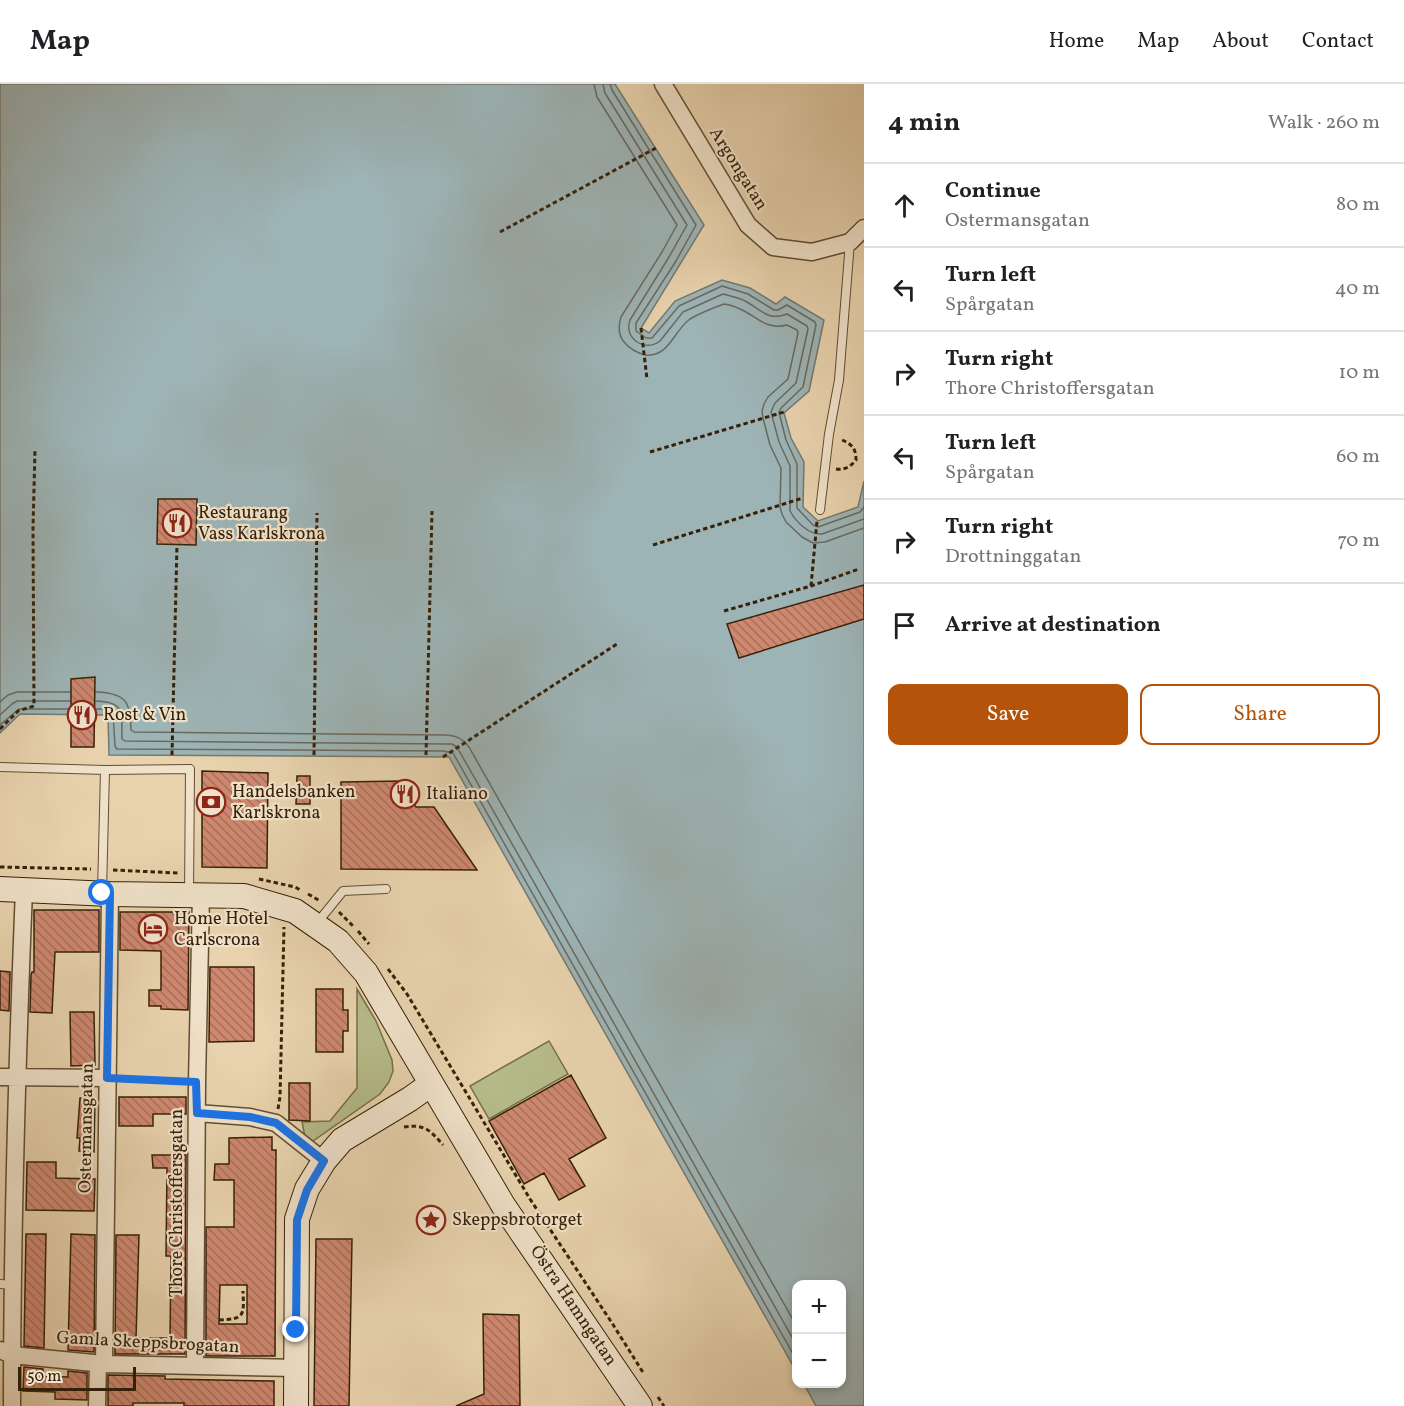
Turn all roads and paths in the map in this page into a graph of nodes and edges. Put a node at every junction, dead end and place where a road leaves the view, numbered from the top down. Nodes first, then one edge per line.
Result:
1 (663, 84) edge
2 (656, 148) dead end
3 (864, 228) edge
4 (500, 232) dead end
5 (850, 242) junction
6 (642, 329) dead end
7 (647, 379) dead end
8 (784, 412) dead end
9 (830, 434) junction
10 (35, 450) dead end
11 (650, 452) dead end
12 (825, 469) junction
13 (803, 498) dead end
14 (820, 510) dead end
15 (432, 511) dead end
16 (317, 513) dead end
17 (817, 521) dead end
18 (177, 544) dead end
19 (653, 546) dead end
20 (859, 569) dead end
21 (811, 586) junction
22 (724, 610) dead end
23 (617, 644) dead end
24 (0, 729) edge
25 (172, 755) dead end
26 (314, 755) dead end
27 (426, 756) dead end
28 (443, 757) dead end
29 (0, 767) edge
30 (105, 770) junction
31 (0, 867) edge
32 (103, 869) junction
33 (254, 878) dead end
34 (193, 888) junction
35 (12, 889) edge
36 (386, 889) dead end
37 (106, 893) junction
38 (331, 907) junction
39 (284, 908) junction
40 (315, 925) junction
41 (372, 948) dead end
42 (386, 966) dead end
43 (8, 1078) edge
44 (107, 1078) junction
45 (196, 1082) junction
46 (431, 1084) junction
47 (197, 1113) junction
48 (276, 1123) junction
49 (400, 1128) dead end
50 (446, 1148) dead end
51 (324, 1161) junction
52 (6, 1284) edge
53 (243, 1292) dead end
54 (219, 1320) dead end
55 (6, 1352) edge
56 (101, 1364) junction
57 (195, 1366) junction
58 (296, 1368) junction
59 (646, 1378) dead end
60 (649, 1401) edge
61 (12, 1406) edge
62 (97, 1406) edge
63 (296, 1406) edge
64 (664, 1406) edge

1 - 5 street, Argongatan
2 - 4 path
3 - 5 street
5 - 9 lane
6 - 7 path
8 - 11 path
9 - 12 lane
9 - 12 path
10 - 24 path
12 - 14 lane
13 - 19 path
15 - 27 path
16 - 26 path
17 - 21 path
18 - 25 path
20 - 21 path
21 - 22 path
23 - 28 path
29 - 30 lane
30 - 32 lane
30 - 34 lane
31 - 32 path
32 - 34 path
32 - 37 lane
33 - 38 path
34 - 37 street, Östra Hamngatan
34 - 39 street, Östra Hamngatan
34 - 45 street, Thore Christoffersgatan
35 - 37 street, Östra Hamngatan
35 - 43 street
36 - 38 lane
37 - 44 street, Ostermansgatan
38 - 40 lane
38 - 41 path
39 - 40 street, Östra Hamngatan
39 - 48 path
40 - 46 street, Östra Hamngatan
42 - 59 path
43 - 44 street
43 - 52 street
44 - 45 path
44 - 56 street, Ostermansgatan
45 - 47 street, Thore Christoffersgatan
46 - 51 street
46 - 60 street, Östra Hamngatan
47 - 48 street
47 - 57 street, Thore Christoffersgatan
48 - 51 street
49 - 50 path
51 - 58 street
52 - 55 street
53 - 54 path
55 - 56 street, Gamla Skeppsbrogatan
55 - 61 street
56 - 57 street, Gamla Skeppsbrogatan
56 - 62 street, Ostermansgatan
57 - 58 street, Gamla Skeppsbrogatan
58 - 63 street
60 - 64 path

